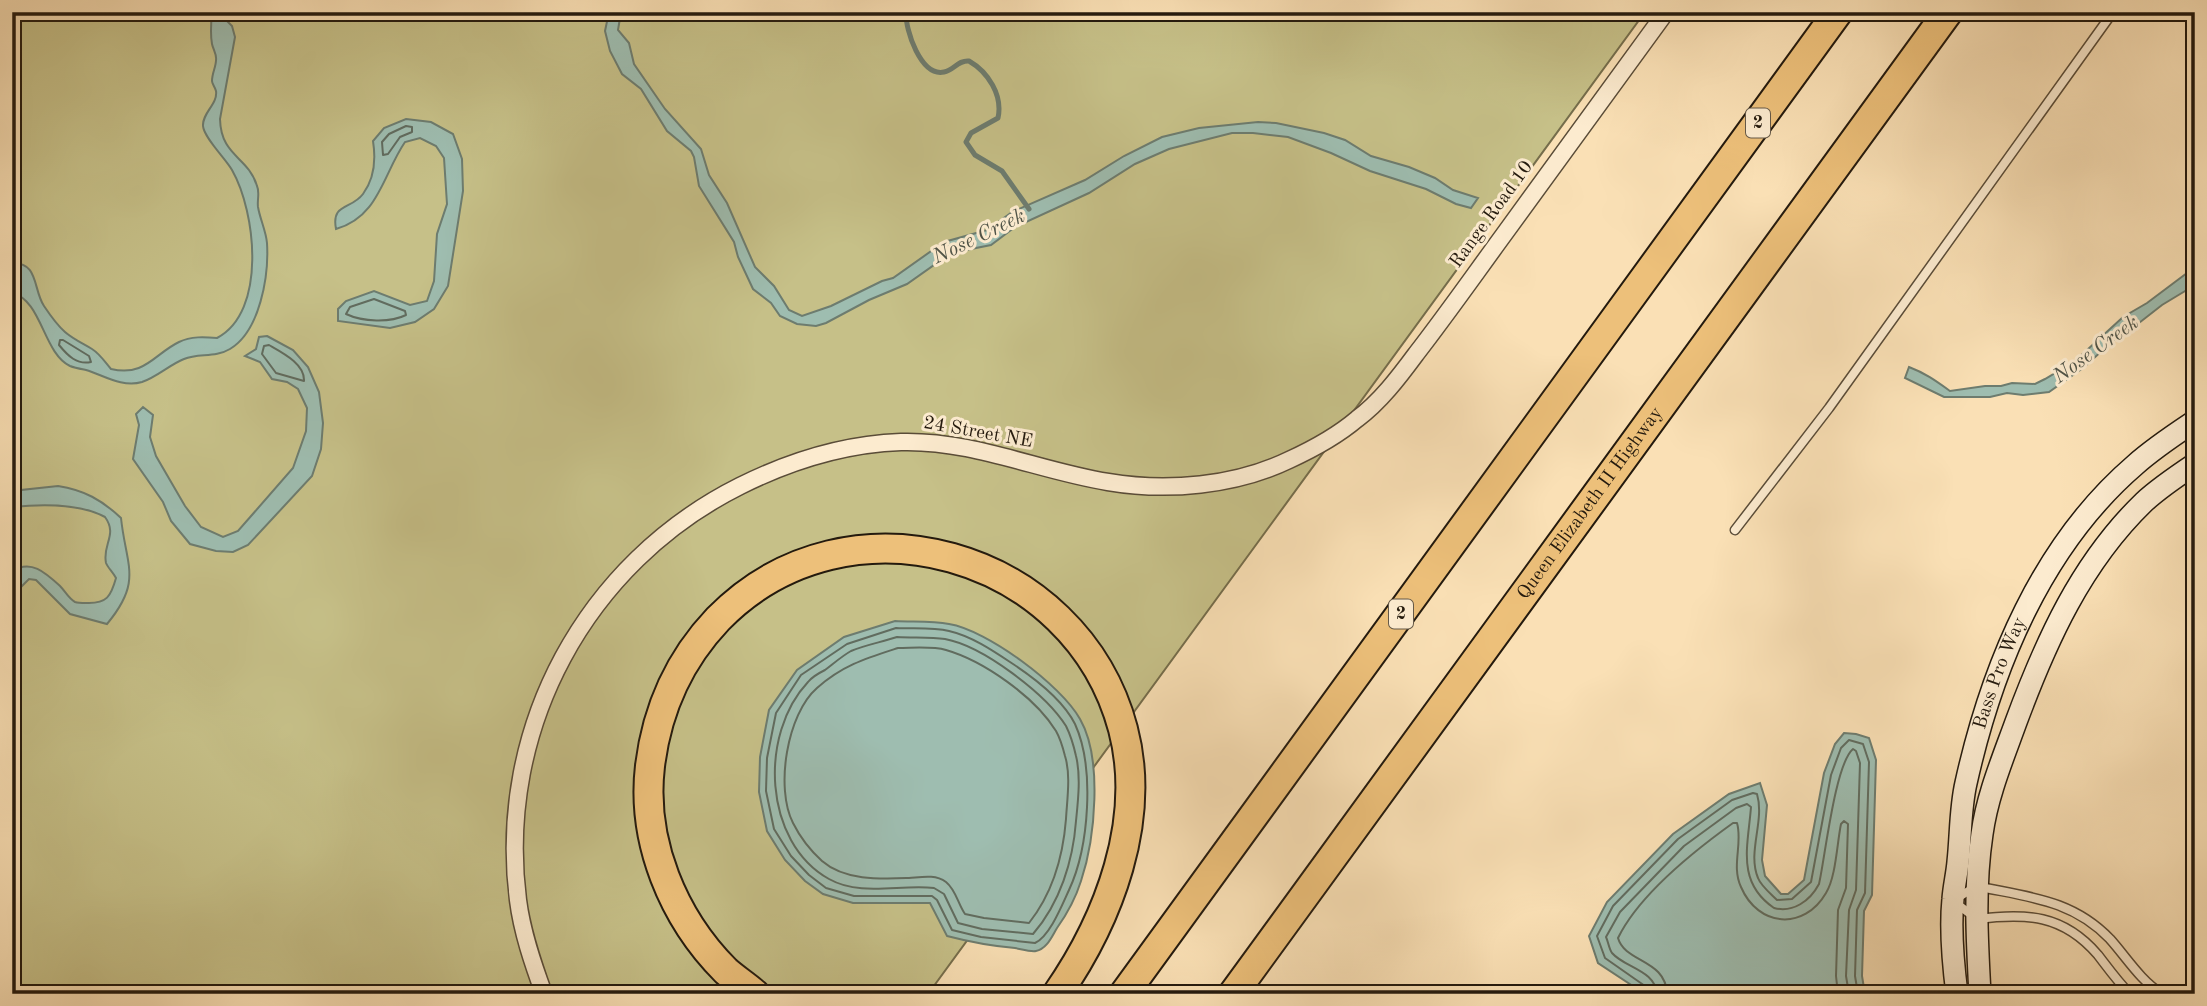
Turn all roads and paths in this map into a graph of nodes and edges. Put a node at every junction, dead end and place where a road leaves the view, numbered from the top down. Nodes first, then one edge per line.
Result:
1 (1666, 12) edge
2 (1838, 12) edge
3 (1948, 12) edge
4 (2113, 12) edge
5 (2195, 421) edge
6 (1340, 431) joint
7 (2195, 464) edge
8 (1735, 530) dead end
9 (1976, 886) junction
10 (1952, 901) junction
11 (1977, 919) junction
12 (544, 994) edge
13 (755, 994) edge
14 (1057, 994) edge
15 (1124, 994) edge
16 (1233, 994) edge
17 (1957, 994) edge
18 (1980, 994) edge
19 (2130, 994) edge
20 (2162, 994) edge

1 - 6 street, Range Road 10
2 - 15 highway, 2
3 - 16 highway, Queen Elizabeth II Highway
4 - 8 lane
5 - 10 street, Bass Pro Way
6 - 12 street, 24 Street NE
7 - 9 street, Bass Pro Way
9 - 10 lane
9 - 11 street, Bass Pro Way
9 - 20 lane
10 - 11 lane
10 - 17 street, Bass Pro Way
11 - 18 street, Bass Pro Way
11 - 19 lane
13 - 14 highway

